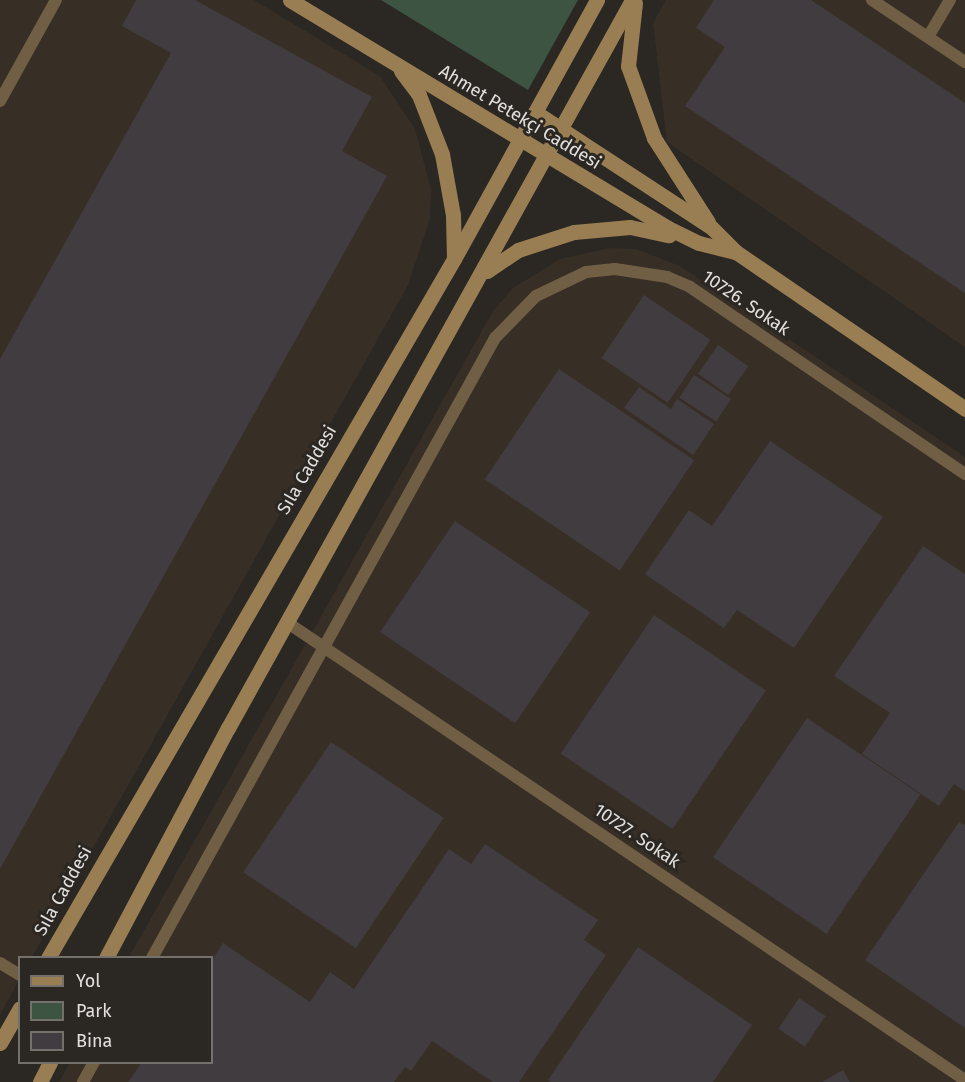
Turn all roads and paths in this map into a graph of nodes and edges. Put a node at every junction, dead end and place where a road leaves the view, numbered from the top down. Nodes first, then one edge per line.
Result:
1 (56, 0) edge
2 (290, 0) edge
3 (597, 0) edge
4 (633, 0) edge
5 (872, 0) edge
6 (950, 0) edge
7 (928, 37) junction
8 (965, 62) edge
9 (396, 64) junction
10 (0, 101) edge
11 (535, 112) junction
12 (562, 129) junction
13 (520, 139) junction
14 (547, 156) junction
15 (711, 227) junction
16 (699, 243) junction
17 (736, 252) junction
18 (453, 258) junction
19 (484, 272) junction
20 (965, 409) edge
21 (965, 474) edge
22 (288, 623) junction
23 (324, 647) junction
24 (49, 956) edge
25 (107, 956) edge
26 (153, 956) edge
27 (0, 963) edge
28 (18, 974) edge
29 (18, 1012) edge
30 (0, 1043) edge
31 (49, 1064) edge
32 (93, 1064) edge
33 (965, 1080) edge
34 (40, 1082) edge
35 (83, 1082) edge

1 - 10 lane
2 - 9 street, Ahmet Petekçi Caddesi
3 - 11 street, Sıla Caddesi
4 - 12 street
4 - 15 street
5 - 7 lane
6 - 7 lane
7 - 8 lane
9 - 13 street, Ahmet Petekçi Caddesi
9 - 18 street
11 - 12 street, Ahmet Petekçi Caddesi
11 - 13 street, Sıla Caddesi
12 - 14 street
12 - 15 street, Ahmet Petekçi Caddesi
13 - 14 street, Ahmet Petekçi Caddesi
13 - 18 street, Sıla Caddesi
14 - 16 street, Ahmet Petekçi Caddesi
14 - 19 street
15 - 17 street, Ahmet Petekçi Caddesi
16 - 17 street, Ahmet Petekçi Caddesi
16 - 19 street
17 - 20 street, Ahmet Petekçi Caddesi
18 - 24 street, Sıla Caddesi
19 - 22 street
21 - 23 lane, 10726. Sokak
22 - 23 lane, 10727. Sokak
22 - 25 street
23 - 26 lane, 10726. Sokak
23 - 33 lane, 10727. Sokak
27 - 28 lane
29 - 30 street
31 - 34 street
32 - 35 lane

